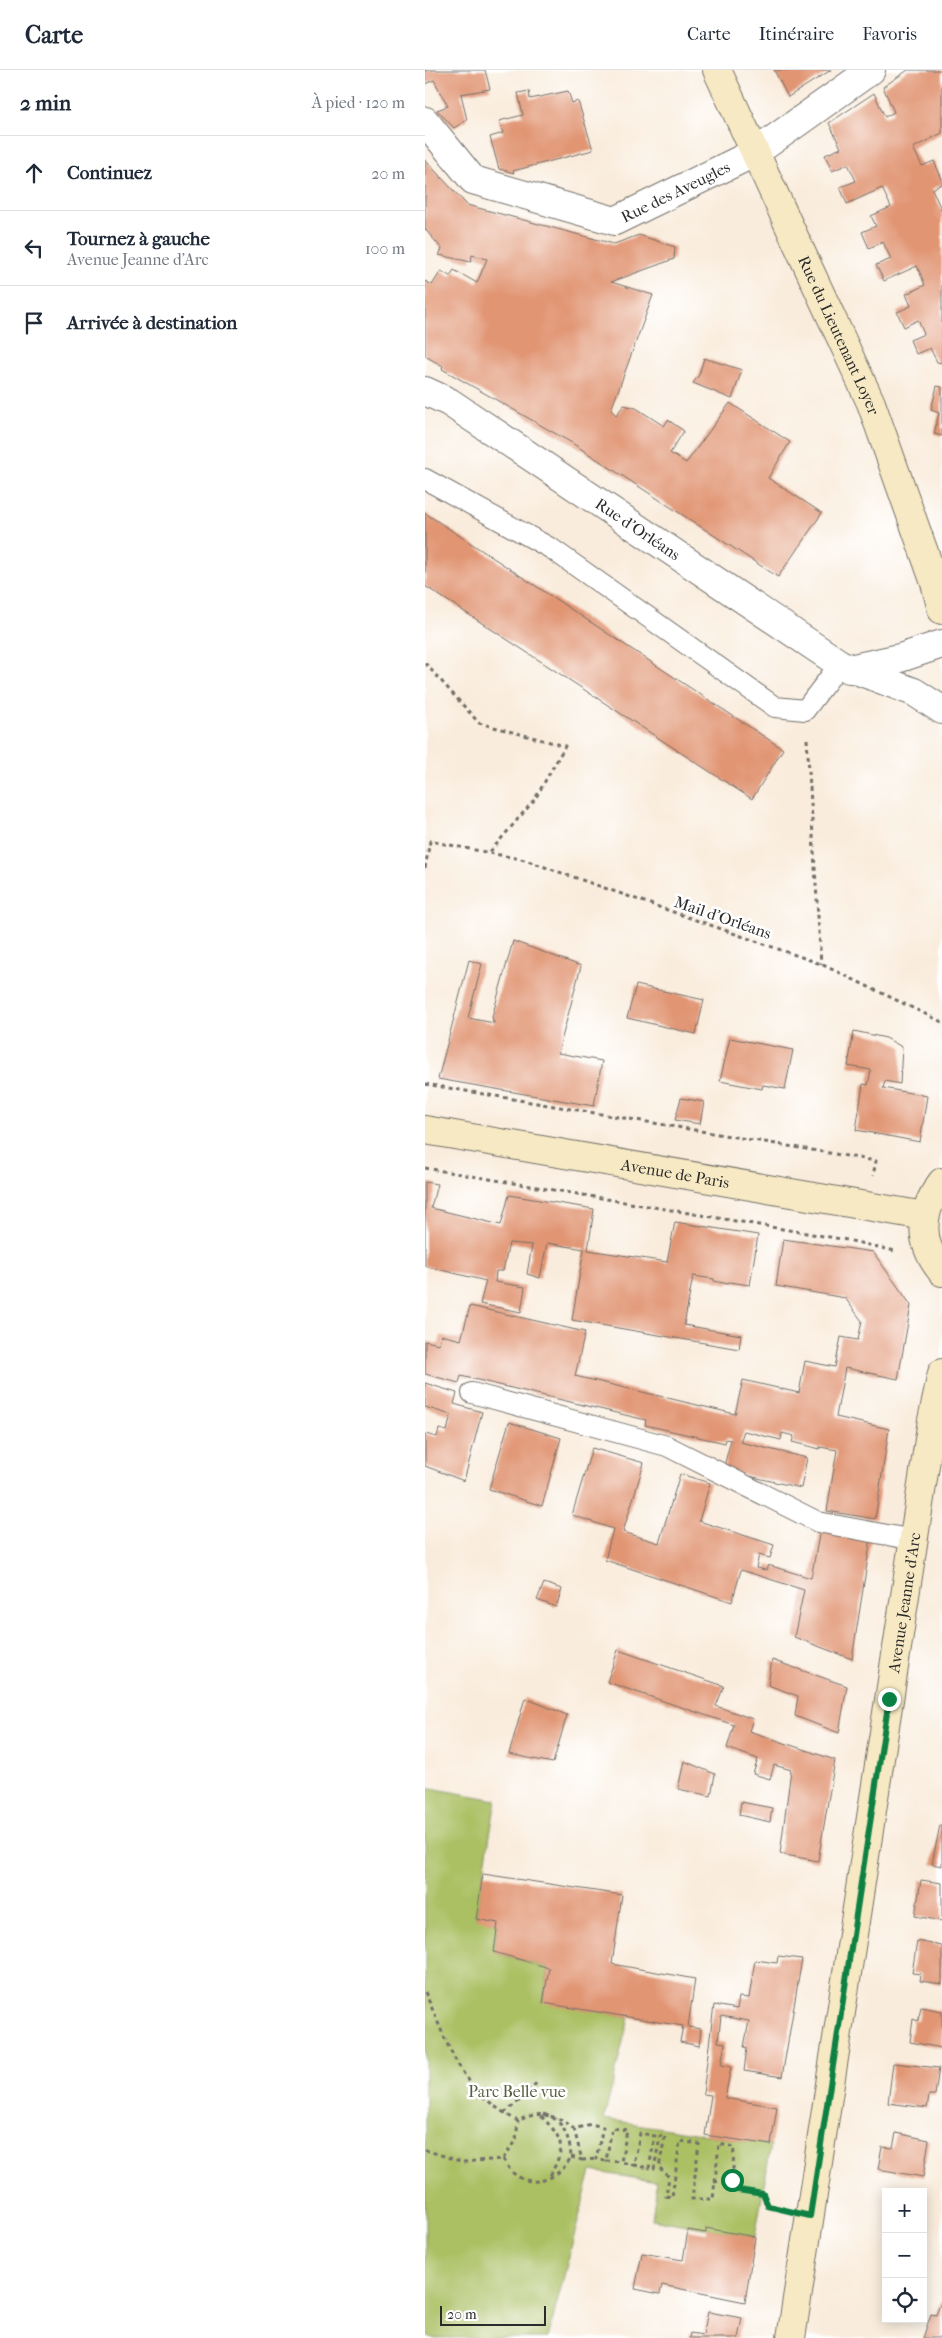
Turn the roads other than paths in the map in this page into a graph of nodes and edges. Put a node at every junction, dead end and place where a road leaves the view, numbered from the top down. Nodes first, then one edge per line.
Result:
1 (717, 70) edge
2 (871, 70) edge
3 (425, 121) edge
4 (756, 152) junction
5 (425, 392) edge
6 (425, 479) edge
7 (942, 610) edge
8 (942, 644) edge
9 (845, 666) junction
10 (942, 710) edge
11 (425, 1130) edge
12 (942, 1182) edge
13 (925, 1216) junction
14 (937, 1266) edge
15 (942, 1373) edge
16 (472, 1393) dead end
17 (914, 1540) junction
18 (791, 2338) edge

1 - 4 main road, Rue du Lieutenant Loyer
2 - 4 street, Rue des Aveugles
3 - 4 street, Rue des Aveugles
4 - 7 main road, Rue du Lieutenant Loyer
5 - 9 street, Rue d'Orléans
6 - 9 lane
8 - 9 street
9 - 10 street, Rue d'Orléans
11 - 13 main road, Avenue de Paris
12 - 13 main road
13 - 14 main road
15 - 17 main road, Avenue Jeanne d'Arc
16 - 17 lane
17 - 18 main road, Avenue Jeanne d'Arc

